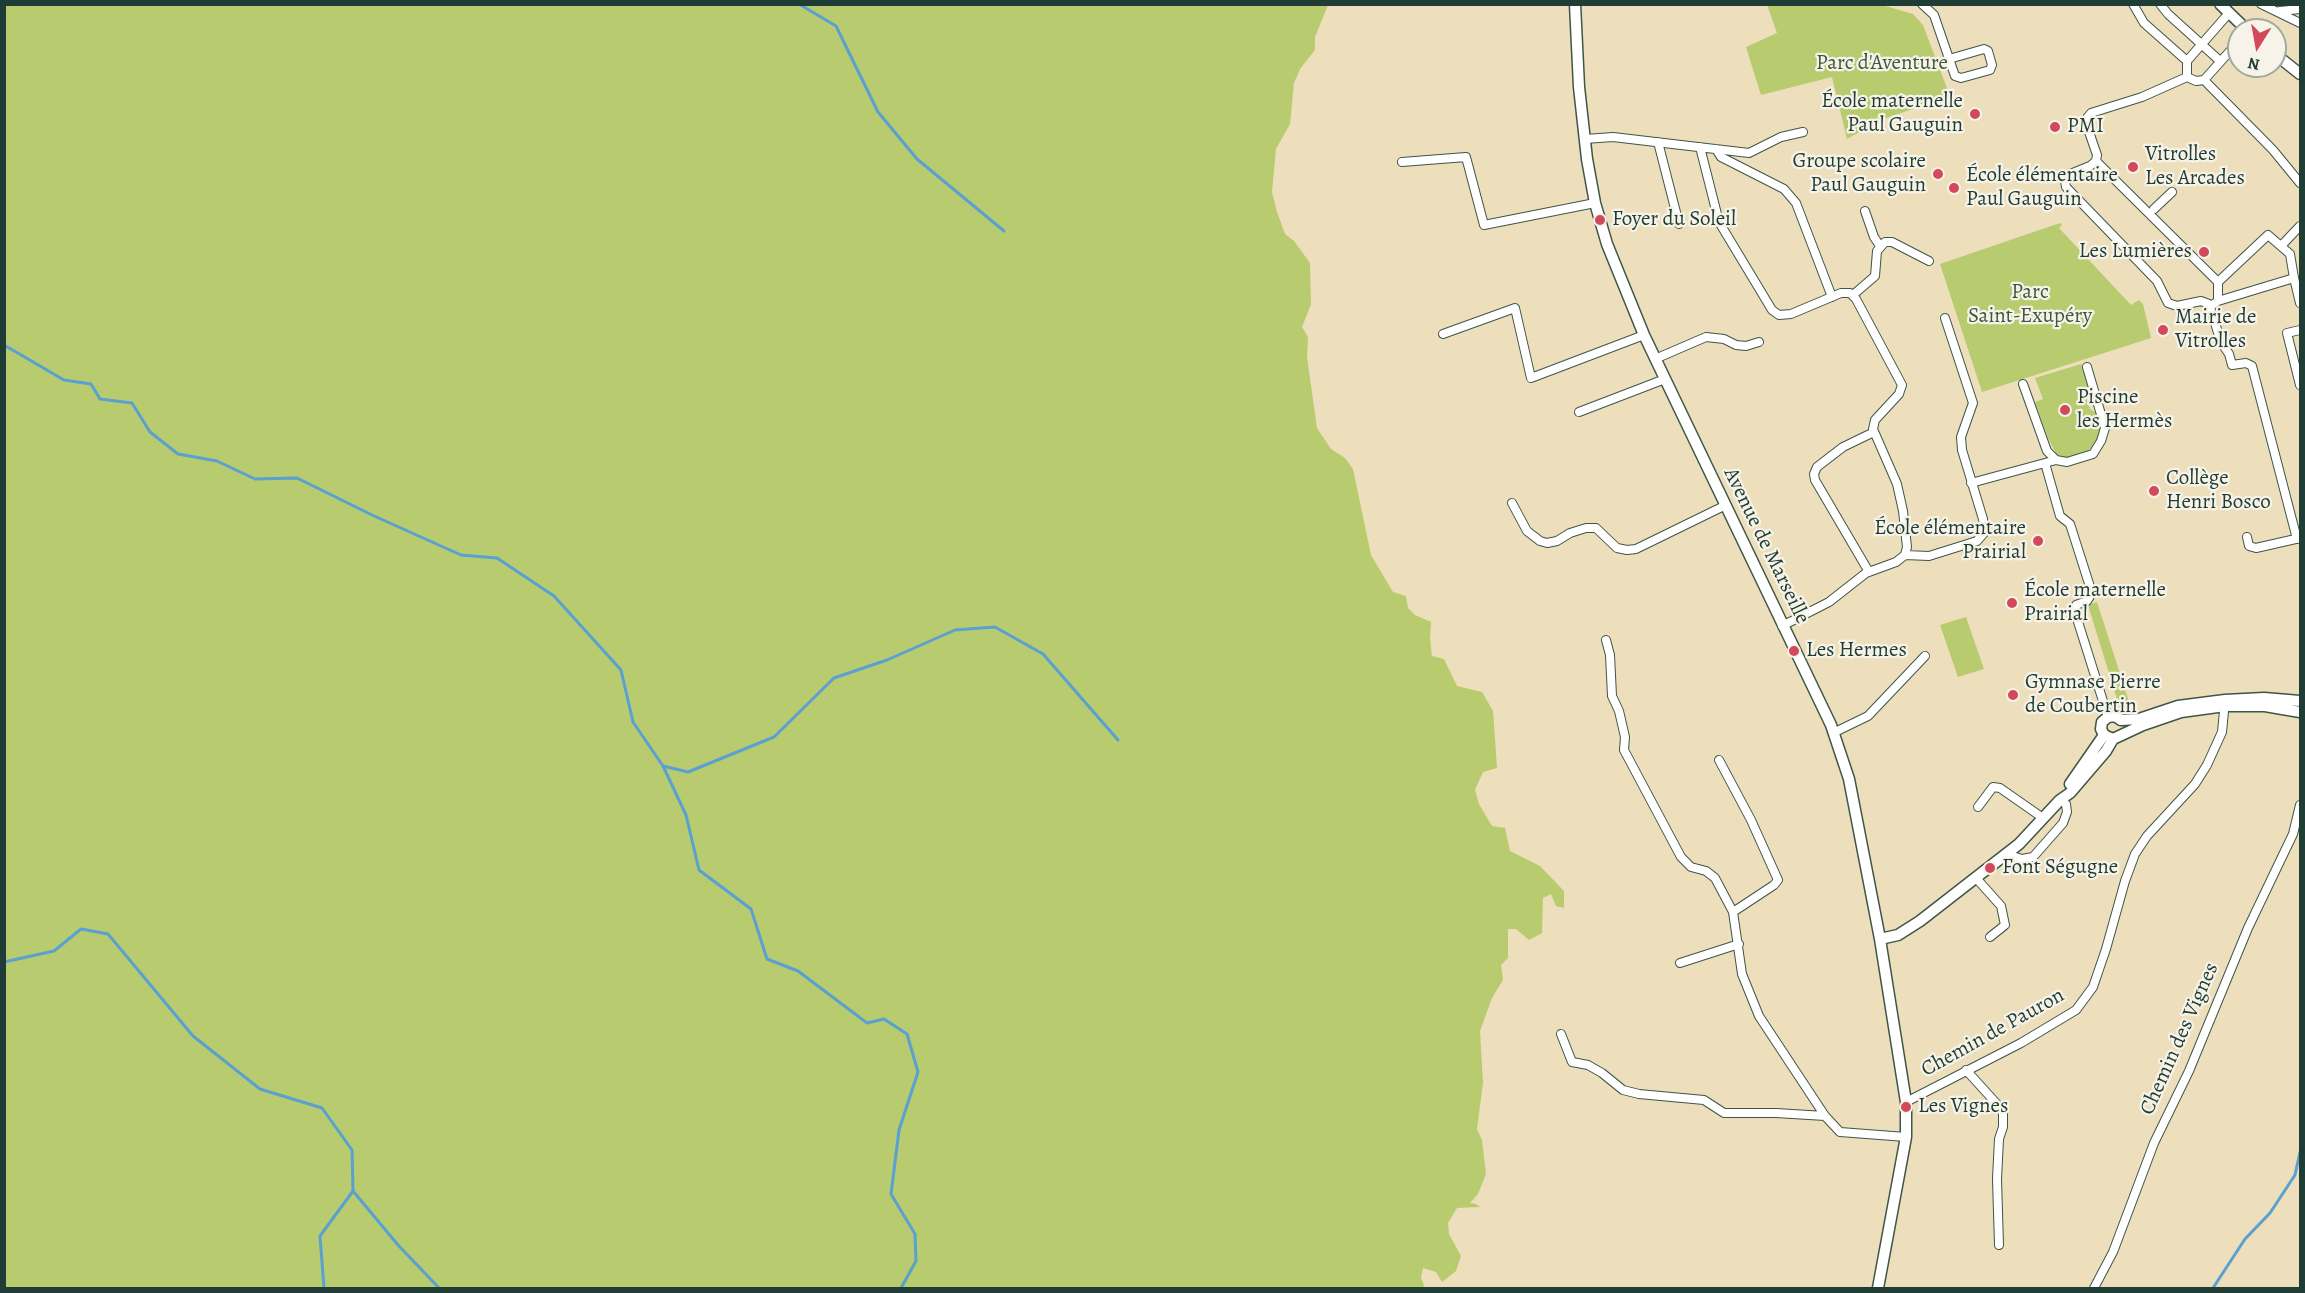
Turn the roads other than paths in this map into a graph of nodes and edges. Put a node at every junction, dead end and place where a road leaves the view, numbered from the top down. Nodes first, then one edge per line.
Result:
1 (1575, 4) edge
2 (1922, 4) edge
3 (2133, 4) edge
4 (2160, 4) edge
5 (2220, 4) edge
6 (2261, 4) edge
7 (2301, 9) edge
8 (2276, 12) junction
9 (2229, 13) junction
10 (2234, 18) edge
11 (2301, 23) edge
12 (2202, 45) junction
13 (2227, 54) edge
14 (1949, 59) junction
15 (2187, 61) junction
16 (2220, 61) junction
17 (2296, 71) edge
18 (2187, 77) junction
19 (2204, 80) junction
20 (2301, 80) edge
21 (1803, 132) dead end
22 (1585, 140) junction
23 (1658, 142) junction
24 (1700, 147) junction
25 (1716, 148) junction
26 (2096, 161) junction
27 (1402, 162) dead end
28 (2301, 183) edge
29 (2172, 192) dead end
30 (1595, 203) junction
31 (1865, 211) dead end
32 (2152, 212) junction
33 (1679, 224) dead end
34 (2301, 226) edge
35 (1880, 246) junction
36 (2281, 246) junction
37 (1929, 261) dead end
38 (2294, 278) junction
39 (2218, 282) junction
40 (1853, 295) junction
41 (1832, 297) junction
42 (2301, 303) edge
43 (2214, 304) junction
44 (1945, 318) dead end
45 (2301, 330) edge
46 (1443, 334) dead end
47 (1644, 335) junction
48 (1759, 342) dead end
49 (1655, 359) junction
50 (2086, 367) dead end
51 (1665, 378) junction
52 (2023, 384) dead end
53 (2301, 385) edge
54 (1579, 412) dead end
55 (1874, 432) junction
56 (2056, 460) junction
57 (2044, 463) junction
58 (1971, 483) junction
59 (1512, 503) dead end
60 (1724, 506) junction
61 (2247, 537) dead end
62 (2299, 539) edge
63 (1905, 555) junction
64 (1869, 572) junction
65 (1782, 626) junction
66 (1606, 640) dead end
67 (1925, 656) dead end
68 (2301, 701) edge
69 (2225, 703) junction
70 (2301, 712) edge
71 (2108, 717) junction
72 (2121, 720) junction
73 (1833, 733) junction
74 (2113, 736) junction
75 (1719, 760) dead end
76 (2060, 800) junction
77 (2301, 805) edge
78 (1978, 807) dead end
79 (2043, 818) junction
80 (2006, 854) junction
81 (1976, 878) junction
82 (1732, 912) junction
83 (1990, 937) dead end
84 (1881, 939) junction
85 (1739, 944) junction
86 (1680, 963) dead end
87 (1561, 1034) dead end
88 (1966, 1070) junction
89 (1906, 1102) junction
90 (1825, 1116) junction
91 (1906, 1137) junction
92 (1999, 1245) dead end
93 (1878, 1288) edge
94 (2094, 1288) edge

1 - 22 street, Avenue de Marseille
2 - 14 street
3 - 15 street
4 - 12 street
5 - 9 street
6 - 8 street
7 - 8 street
8 - 11 street
9 - 10 street
9 - 12 street
12 - 15 street
12 - 16 street
13 - 16 street
14 - 14 street
15 - 18 street
16 - 19 street
17 - 20 street
18 - 19 street
18 - 26 street
19 - 28 street
21 - 25 street
22 - 23 street
22 - 30 street, Avenue de Marseille
23 - 24 street
23 - 33 street
24 - 25 street
24 - 41 street
25 - 41 street
26 - 32 street
26 - 43 street
27 - 30 street
29 - 32 street
30 - 47 street, Avenue de Marseille
31 - 35 street
32 - 39 street
34 - 36 street
35 - 37 street
35 - 40 street
36 - 38 street
36 - 39 street
38 - 42 street
38 - 43 street
39 - 43 street
40 - 41 street
40 - 55 street
43 - 62 street
44 - 58 street
45 - 53 street
46 - 47 street
47 - 49 street, Avenue de Marseille
48 - 49 street
49 - 51 street, Avenue de Marseille
50 - 56 street
51 - 54 street
51 - 60 street, Avenue de Marseille
52 - 56 street
55 - 63 street
55 - 64 street
56 - 57 street
57 - 58 street
57 - 71 street
58 - 63 street
59 - 60 street
60 - 65 street, Avenue de Marseille
61 - 62 street
63 - 64 street
64 - 65 street
65 - 73 street, Avenue de Marseille
66 - 82 street
67 - 73 street
68 - 69 street
69 - 70 street
69 - 72 street
69 - 74 street
69 - 88 street, Chemin de Pauron
71 - 72 street
71 - 74 street
72 - 74 street
73 - 84 street, Avenue de Marseille
74 - 76 street
75 - 82 street
76 - 79 street
76 - 80 street
77 - 94 street, Chemin des Vignes
78 - 79 street
79 - 80 street
80 - 81 street
81 - 83 street
81 - 84 street
82 - 85 street
84 - 89 street, Avenue de Marseille
85 - 86 street
85 - 90 street
87 - 90 street
88 - 89 street, Chemin de Pauron
88 - 92 street
89 - 91 street, Avenue de Marseille
90 - 91 street
91 - 93 street, Avenue de Marseille

